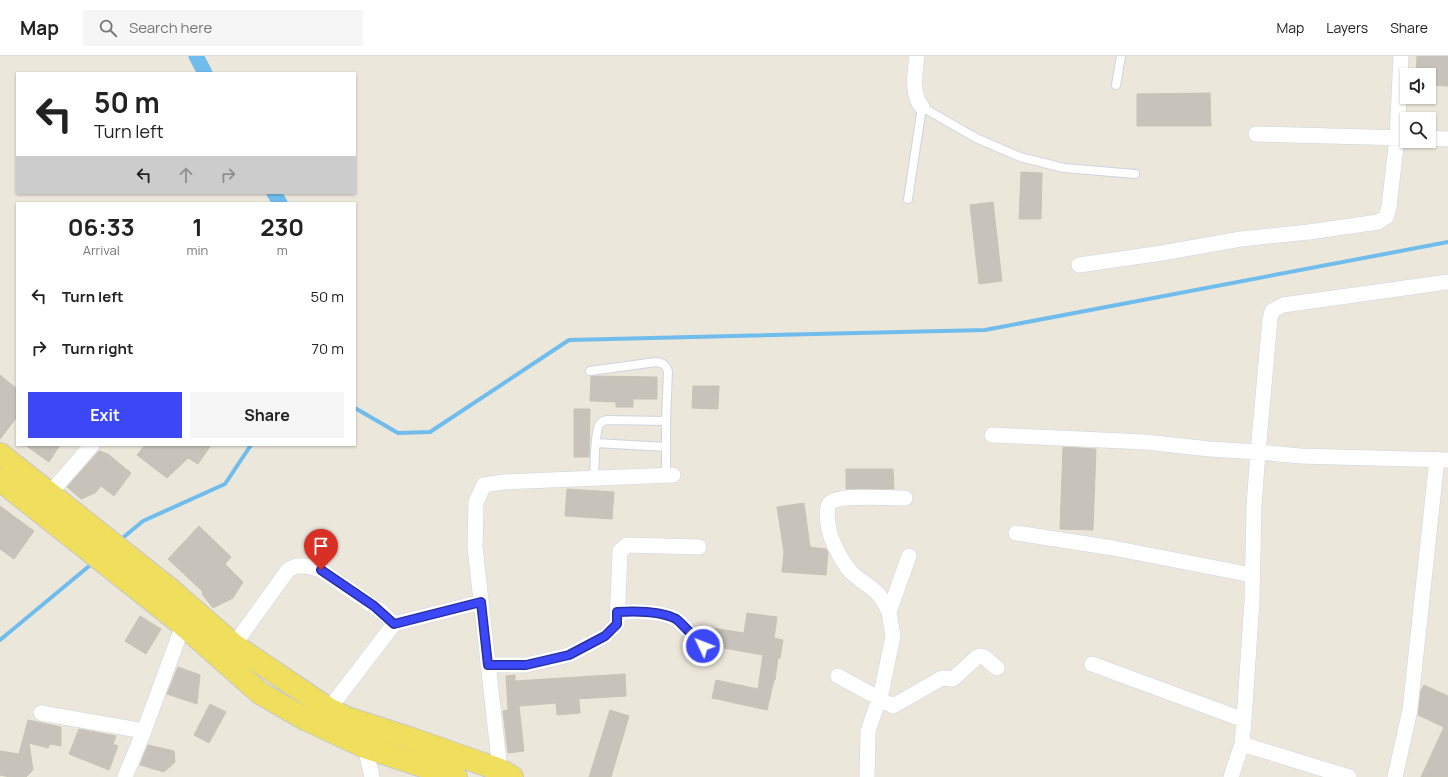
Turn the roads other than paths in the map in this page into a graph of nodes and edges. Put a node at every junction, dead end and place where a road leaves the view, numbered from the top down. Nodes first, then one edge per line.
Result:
1 (916, 56) edge
2 (1121, 56) edge
3 (1400, 56) edge
4 (1116, 85) dead end
5 (922, 107) junction
6 (1401, 112) edge
7 (1256, 134) dead end
8 (1400, 138) edge
9 (1436, 138) edge
10 (1448, 139) edge
11 (1400, 148) edge
12 (1135, 174) dead end
13 (908, 199) dead end
14 (1079, 265) dead end
15 (1448, 282) edge
16 (590, 371) dead end
17 (666, 421) junction
18 (992, 435) dead end
19 (596, 443) junction
20 (91, 446) edge
21 (666, 447) junction
22 (1258, 452) junction
23 (0, 454) edge
24 (1443, 460) edge
25 (670, 475) joint
26 (594, 478) junction
27 (0, 480) edge
28 (906, 498) dead end
29 (44, 501) junction
30 (1016, 533) dead end
31 (699, 547) dead end
32 (909, 556) dead end
33 (1252, 575) junction
34 (165, 598) junction
35 (481, 602) junction
36 (617, 612) junction
37 (889, 612) junction
38 (394, 624) junction
39 (183, 625) junction
40 (234, 645) junction
41 (703, 646) dead end
42 (1092, 664) dead end
43 (488, 665) junction
44 (997, 668) dead end
45 (838, 676) dead end
46 (879, 699) junction
47 (329, 709) junction
48 (41, 713) dead end
49 (1244, 720) junction
50 (144, 731) junction
51 (1242, 744) junction
52 (365, 746) junction
53 (506, 773) edge
54 (1331, 774) edge
55 (125, 777) edge
56 (372, 777) edge
57 (456, 777) edge
58 (867, 777) edge
59 (1231, 777) edge
60 (1349, 777) edge
61 (1395, 777) edge

1 - 5 street
2 - 4 lane
3 - 6 street
5 - 12 lane
5 - 13 lane
7 - 8 street
9 - 10 street
11 - 14 street
15 - 22 street
16 - 17 lane
17 - 19 lane
17 - 21 lane
18 - 22 street
19 - 21 lane
19 - 26 lane
20 - 29 street
21 - 25 lane
22 - 24 street
22 - 33 street
23 - 29 main road
24 - 61 street
25 - 26 street
26 - 35 street
27 - 29 main road
28 - 37 street
29 - 34 main road
30 - 33 street
31 - 36 street
32 - 37 street
33 - 49 street
34 - 39 main road
34 - 40 main road
35 - 38 street
35 - 43 street
36 - 41 street
36 - 43 street
37 - 46 street
38 - 40 street
38 - 47 street
39 - 50 street
39 - 52 main road
40 - 47 main road
42 - 49 street
43 - 53 street
44 - 46 street
45 - 46 street
46 - 58 street
47 - 53 main road
48 - 50 street
49 - 51 street
50 - 55 street
51 - 54 street
51 - 59 street
52 - 56 street
52 - 57 main road
54 - 60 street

